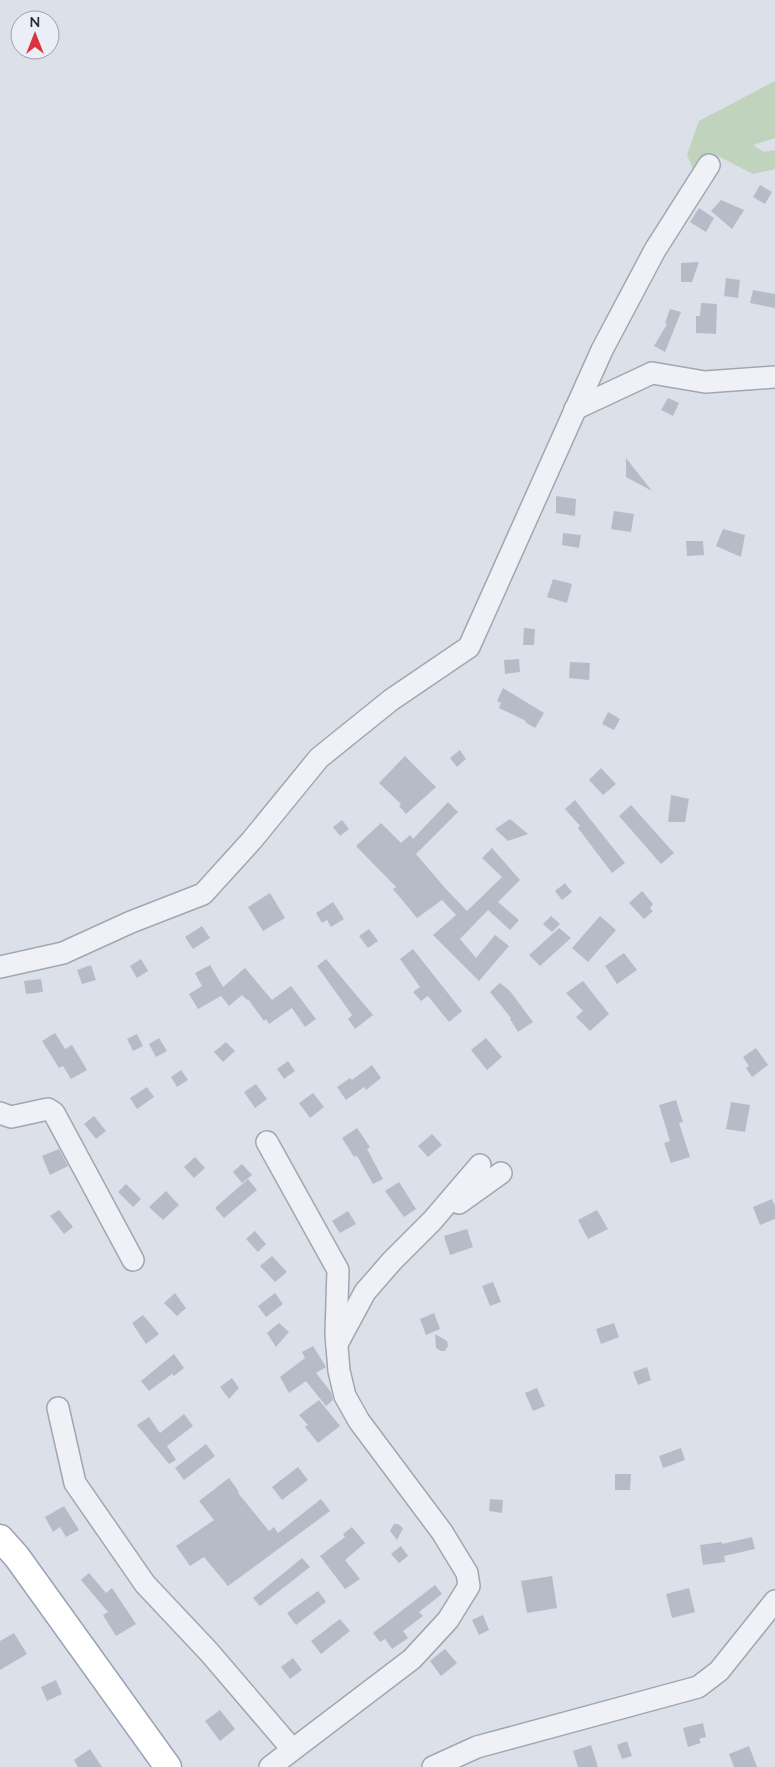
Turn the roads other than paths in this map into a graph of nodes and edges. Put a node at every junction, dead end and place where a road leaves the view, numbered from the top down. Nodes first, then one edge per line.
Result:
1 (709, 165) dead end
2 (775, 377) edge
3 (575, 408) junction
4 (0, 967) edge
5 (0, 1113) edge
6 (267, 1142) dead end
7 (480, 1165) dead end
8 (501, 1173) dead end
9 (432, 1222) junction
10 (133, 1260) dead end
11 (337, 1344) junction
12 (58, 1408) dead end
13 (0, 1538) edge
14 (775, 1601) edge
15 (292, 1750) junction
16 (168, 1767) edge
17 (270, 1767) edge
18 (433, 1767) edge

1 - 3 street
2 - 3 street
3 - 4 street
5 - 10 street
6 - 11 street
7 - 9 street
8 - 9 street
9 - 11 street
11 - 15 street
12 - 15 street
13 - 16 main road
14 - 18 street
15 - 17 street

